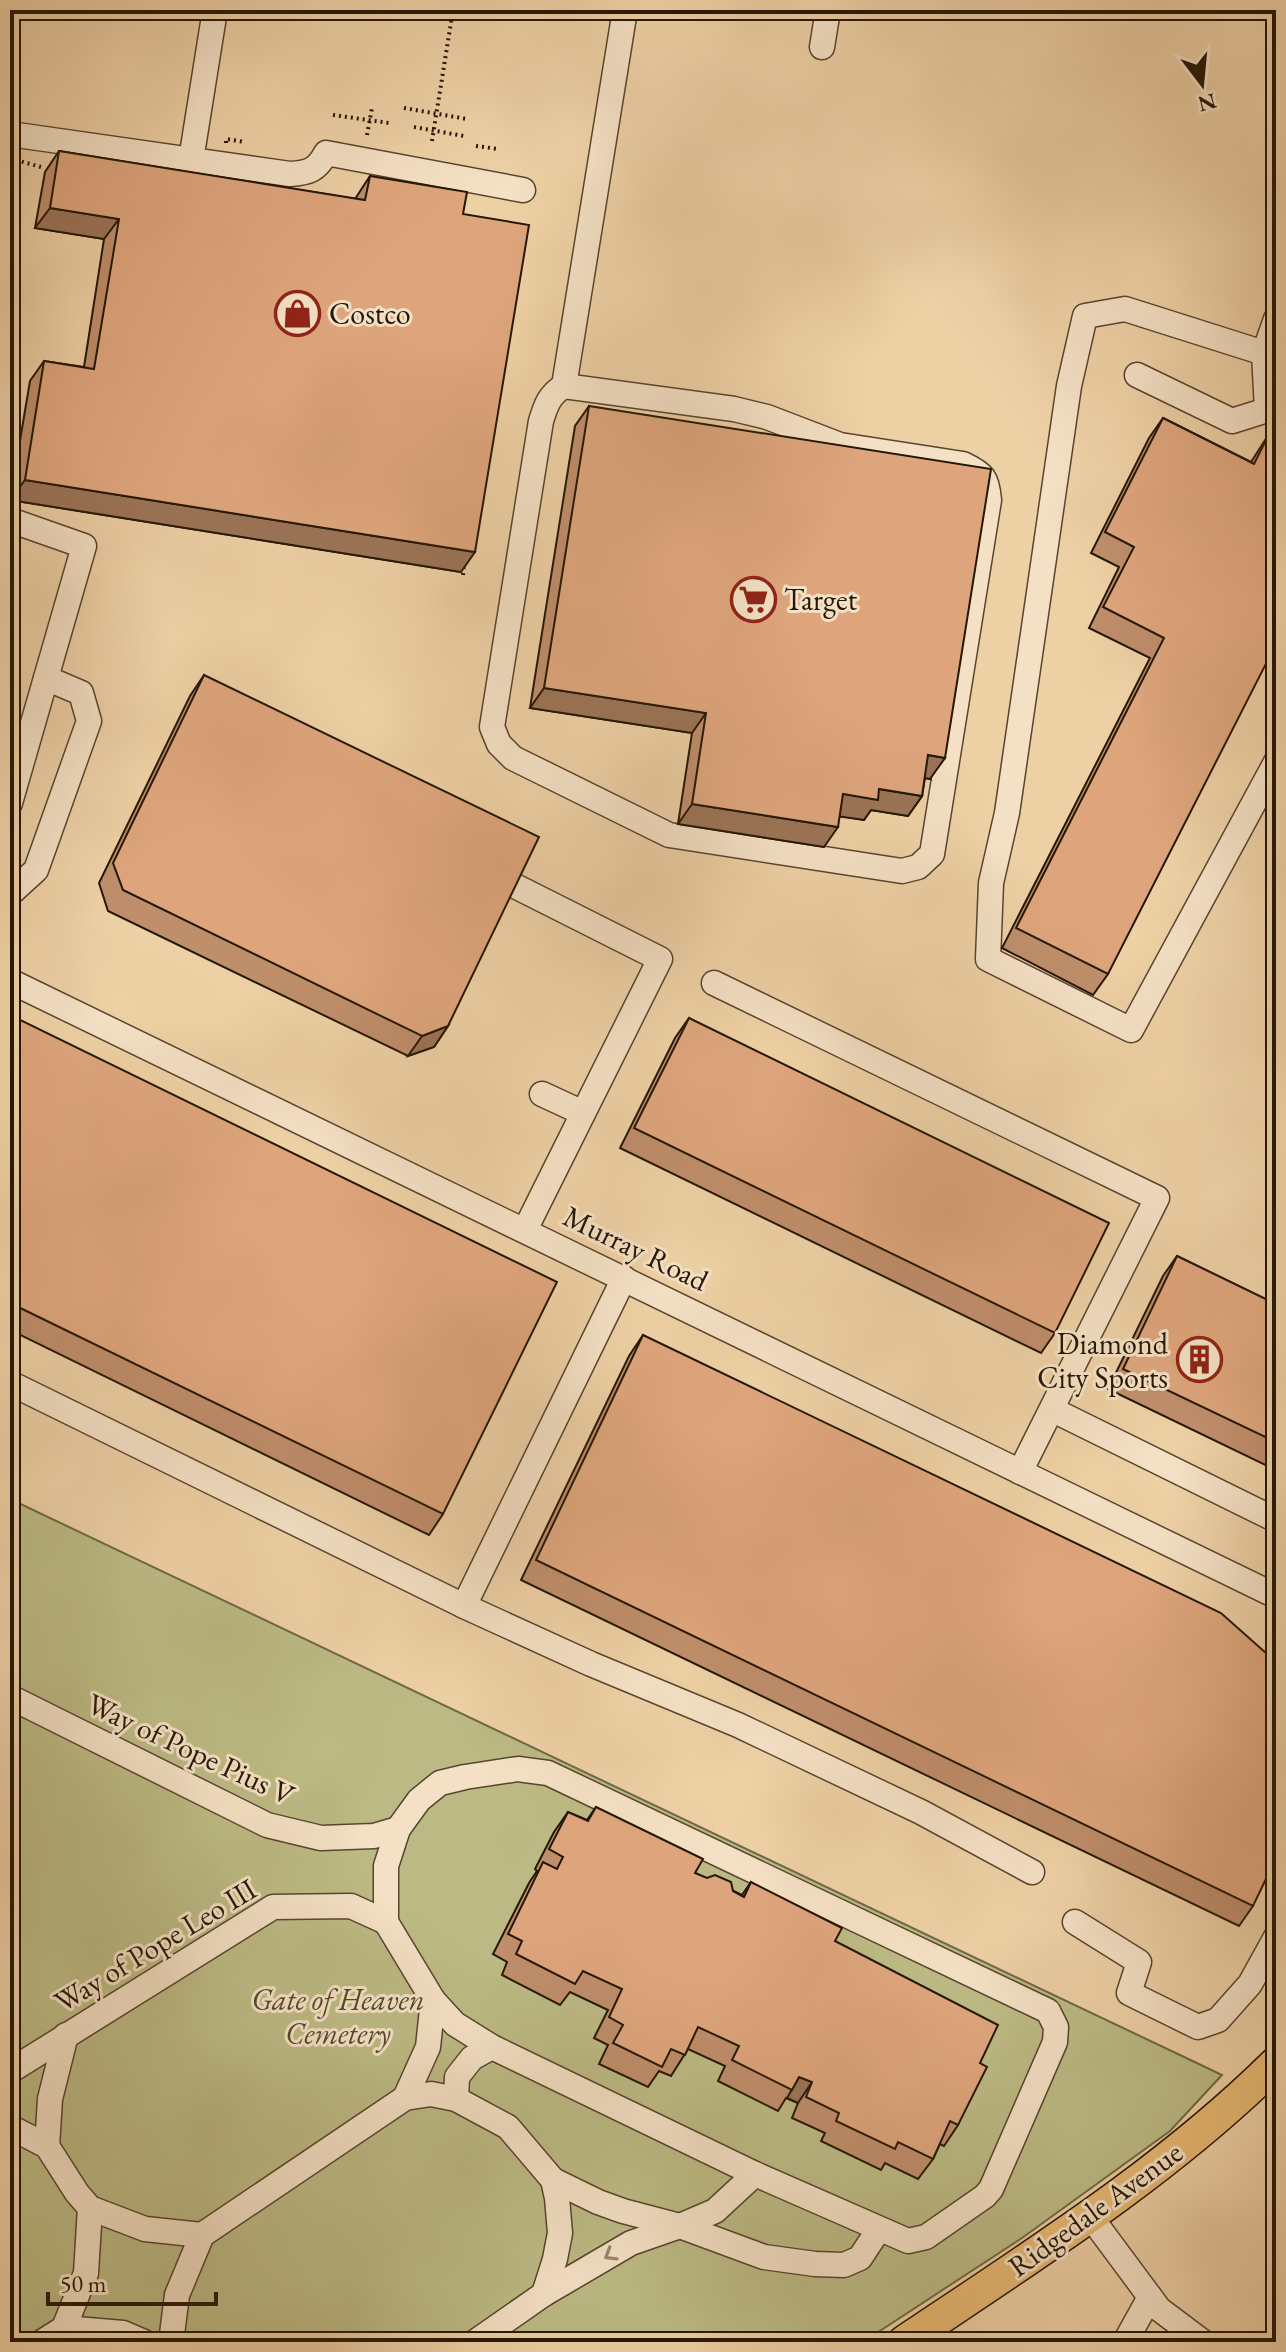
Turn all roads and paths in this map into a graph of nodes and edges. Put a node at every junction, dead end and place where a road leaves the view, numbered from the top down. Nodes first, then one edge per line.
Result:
1 (215, 10) edge
2 (453, 10) edge
3 (625, 10) edge
4 (828, 10) edge
5 (822, 47) dead end
6 (372, 108) dead end
7 (404, 108) dead end
8 (437, 114) junction
9 (333, 115) dead end
10 (467, 119) dead end
11 (369, 120) junction
12 (389, 123) dead end
13 (414, 127) dead end
14 (434, 131) junction
15 (10, 134) edge
16 (367, 135) dead end
17 (464, 136) dead end
18 (229, 139) dead end
19 (432, 141) dead end
20 (248, 142) dead end
21 (476, 146) dead end
22 (498, 149) dead end
23 (10, 158) edge
24 (191, 160) junction
25 (41, 167) dead end
26 (523, 190) dead end
27 (1276, 319) edge
28 (1264, 353) junction
29 (1137, 375) dead end
30 (564, 386) junction
31 (1272, 412) edge
32 (10, 520) edge
33 (465, 559) edge
34 (463, 575) dead end
35 (46, 678) junction
36 (1276, 762) edge
37 (10, 803) edge
38 (517, 887) edge
39 (10, 890) edge
40 (10, 981) edge
41 (714, 983) dead end
42 (542, 1094) dead end
43 (583, 1113) junction
44 (525, 1230) junction
45 (624, 1278) junction
46 (10, 1383) edge
47 (1053, 1410) junction
48 (1020, 1472) junction
49 (1276, 1520) edge
50 (1276, 1596) edge
51 (464, 1606) junction
52 (10, 1697) edge
53 (398, 1829) junction
54 (1032, 1872) dead end
55 (386, 1922) junction
56 (1075, 1922) dead end
57 (1276, 1937) edge
58 (433, 2000) junction
59 (66, 2035) junction
60 (492, 2047) junction
61 (1276, 2063) edge
62 (10, 2071) edge
63 (405, 2098) junction
64 (456, 2099) junction
65 (10, 2127) edge
66 (47, 2146) junction
67 (755, 2174) junction
68 (553, 2180) junction
69 (90, 2208) junction
70 (1090, 2216) junction
71 (680, 2226) junction
72 (879, 2229) junction
73 (202, 2235) junction
74 (544, 2294) junction
75 (1150, 2297) junction
76 (64, 2328) junction
77 (42, 2342) edge
78 (144, 2342) edge
79 (171, 2342) edge
80 (475, 2342) edge
81 (904, 2342) edge
82 (1125, 2342) edge
83 (1203, 2342) edge

1 - 24 street
2 - 8 path
3 - 30 street
4 - 5 street
6 - 11 path
7 - 8 path
8 - 10 path
8 - 14 path
9 - 11 path
11 - 12 path
11 - 16 path
13 - 14 path
14 - 17 path
14 - 19 path
15 - 24 street
18 - 20 path
21 - 22 path
23 - 25 path
24 - 26 street
27 - 28 street
28 - 31 street
28 - 36 street
29 - 31 street
30 - 30 street
32 - 35 street
33 - 34 path
35 - 37 street
35 - 39 street
38 - 43 street
40 - 44 street, Murray Road
41 - 47 street
42 - 43 street
43 - 44 street
44 - 45 street, Murray Road
45 - 48 street, Murray Road
45 - 51 street
46 - 51 street
47 - 48 street
47 - 49 street
48 - 50 street, Murray Road
51 - 54 street
52 - 53 street, Way of Pope Pius V
53 - 55 street
53 - 72 street
55 - 58 street
55 - 59 street, Way of Pope Leo III
56 - 57 street
58 - 60 street
58 - 63 street
59 - 62 street, Way of Pope Leo III
59 - 66 street
60 - 64 street
60 - 67 street
61 - 70 main road, Ridgedale Avenue
63 - 64 street
63 - 73 street
64 - 68 street
65 - 66 street
66 - 69 street
67 - 71 street
67 - 72 street
68 - 71 street
68 - 74 street
69 - 73 street
69 - 76 street
70 - 75 street
70 - 81 main road, Ridgedale Avenue
71 - 72 street
71 -> 74 street
73 - 79 street
74 - 80 street
75 - 82 street
75 - 83 street
76 - 77 street
76 - 78 street

